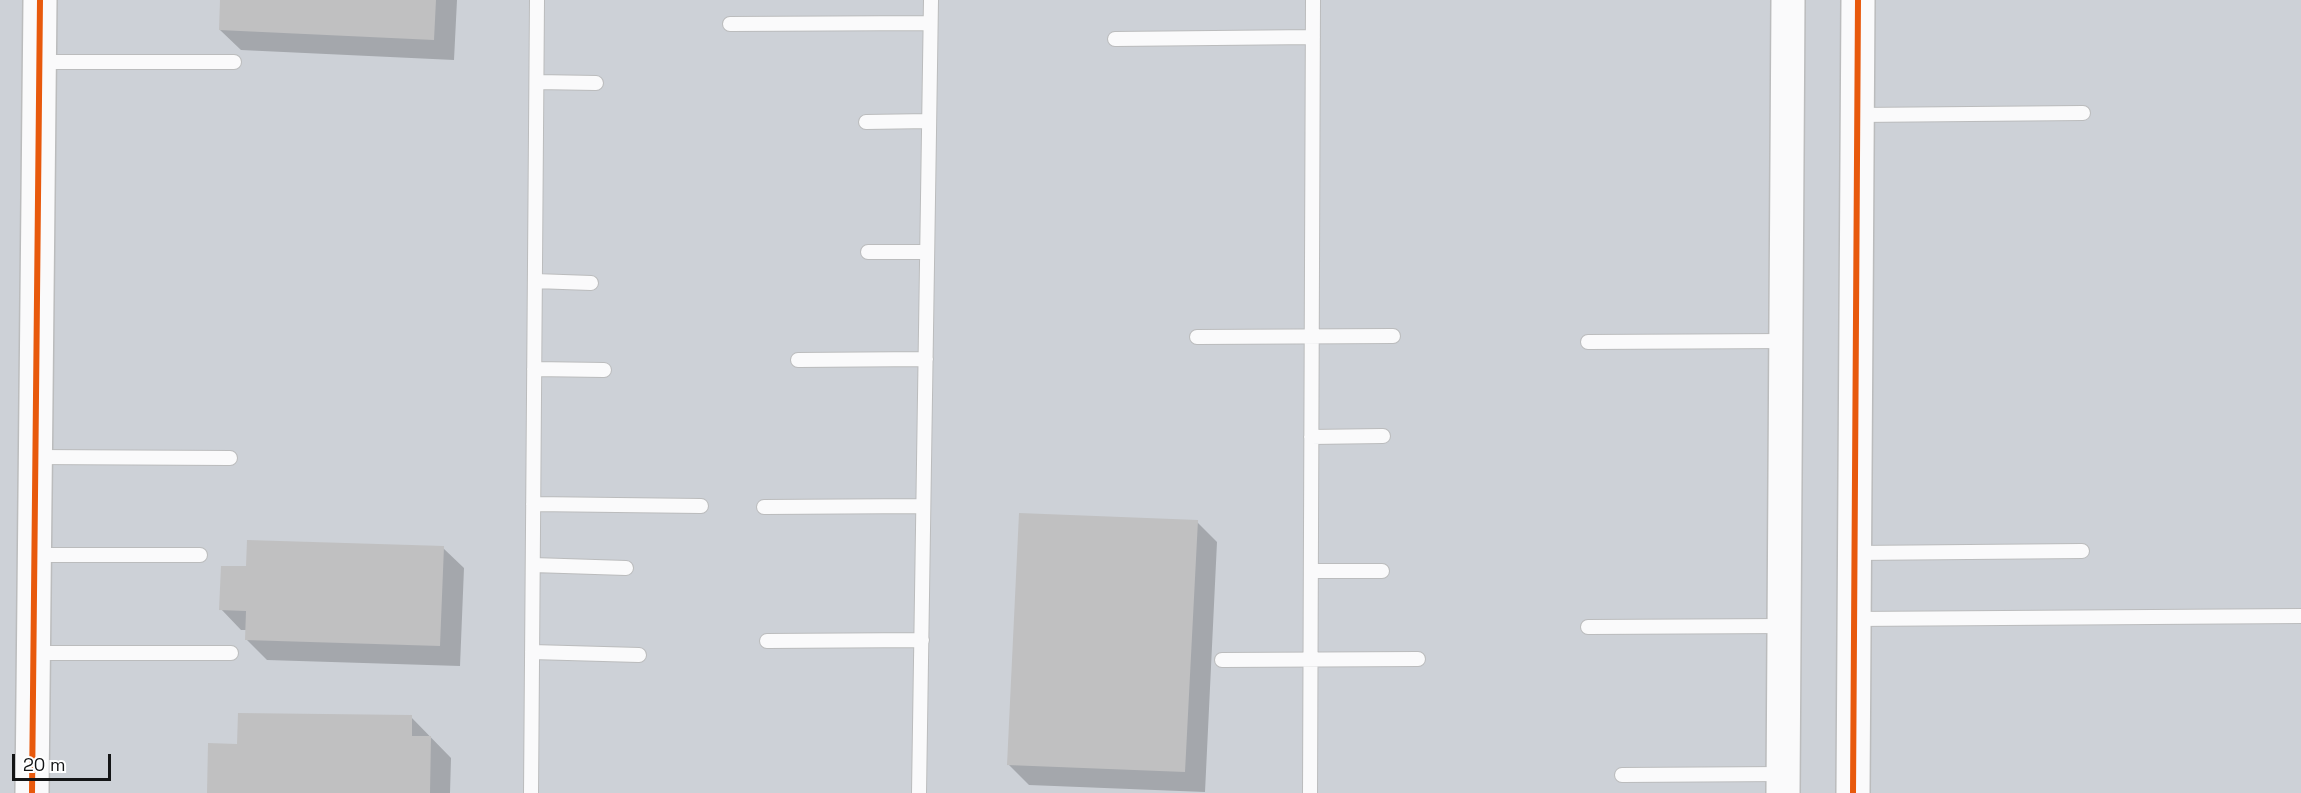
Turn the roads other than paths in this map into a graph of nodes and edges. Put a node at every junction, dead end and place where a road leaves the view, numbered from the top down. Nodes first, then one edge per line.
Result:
1 (40, 0) edge
2 (537, 0) edge
3 (931, 0) edge
4 (1313, 0) edge
5 (1788, 0) edge
6 (1858, 0) edge
7 (930, 23) junction
8 (730, 24) dead end
9 (1313, 37) junction
10 (1114, 39) dead end
11 (40, 62) junction
12 (234, 62) dead end
13 (537, 82) junction
14 (596, 83) dead end
15 (2084, 113) dead end
16 (1858, 115) junction
17 (866, 122) dead end
18 (929, 122) junction
19 (868, 252) dead end
20 (927, 252) junction
21 (535, 281) junction
22 (591, 283) dead end
23 (1312, 336) junction
24 (1393, 336) dead end
25 (1197, 337) dead end
26 (1786, 340) junction
27 (1588, 342) dead end
28 (926, 358) junction
29 (798, 360) dead end
30 (534, 369) junction
31 (604, 370) dead end
32 (1383, 436) dead end
33 (1311, 437) junction
34 (36, 457) junction
35 (230, 458) dead end
36 (533, 504) junction
37 (701, 506) dead end
38 (923, 506) junction
39 (764, 507) dead end
40 (2082, 551) dead end
41 (1855, 553) junction
42 (35, 555) junction
43 (200, 555) dead end
44 (533, 565) junction
45 (626, 567) dead end
46 (1311, 571) junction
47 (1382, 571) dead end
48 (2301, 616) edge
49 (1854, 618) junction
50 (1784, 626) junction
51 (1588, 627) dead end
52 (922, 640) junction
53 (767, 641) dead end
54 (33, 652) junction
55 (532, 652) junction
56 (231, 653) dead end
57 (639, 655) dead end
58 (1311, 659) junction
59 (1418, 659) dead end
60 (1222, 660) dead end
61 (1622, 775) dead end
62 (1783, 783) edge
63 (32, 793) edge
64 (531, 793) edge
65 (919, 793) edge
66 (1310, 793) edge
67 (1853, 793) edge

1 - 11 street
2 - 13 lane
3 - 7 lane
4 - 9 lane
5 - 26 street
6 - 16 street
7 - 8 lane
7 - 18 lane
9 - 10 lane
9 - 23 lane
11 - 12 lane
11 - 34 street
13 - 14 lane
13 - 21 lane
15 - 16 lane
16 - 41 street
17 - 18 lane
18 - 20 lane
19 - 20 lane
20 - 28 lane
21 - 22 lane
21 - 30 lane
23 - 24 lane
23 - 25 lane
23 - 33 lane
26 - 27 lane
26 - 50 street
28 - 29 lane
28 - 38 lane
30 - 31 lane
30 - 36 lane
32 - 33 lane
33 - 46 lane
34 - 35 lane
34 - 42 street
36 - 37 lane
36 - 44 lane
38 - 39 lane
38 - 52 lane
40 - 41 lane
41 - 49 street
42 - 43 lane
42 - 54 street
44 - 45 lane
44 - 55 lane
46 - 47 lane
46 - 58 lane
48 - 49 lane
49 - 67 street
50 - 51 lane
50 - 62 street
52 - 53 lane
52 - 65 lane
54 - 56 lane
54 - 63 street
55 - 57 lane
55 - 64 lane
58 - 59 lane
58 - 60 lane
58 - 66 lane
61 - 62 lane

